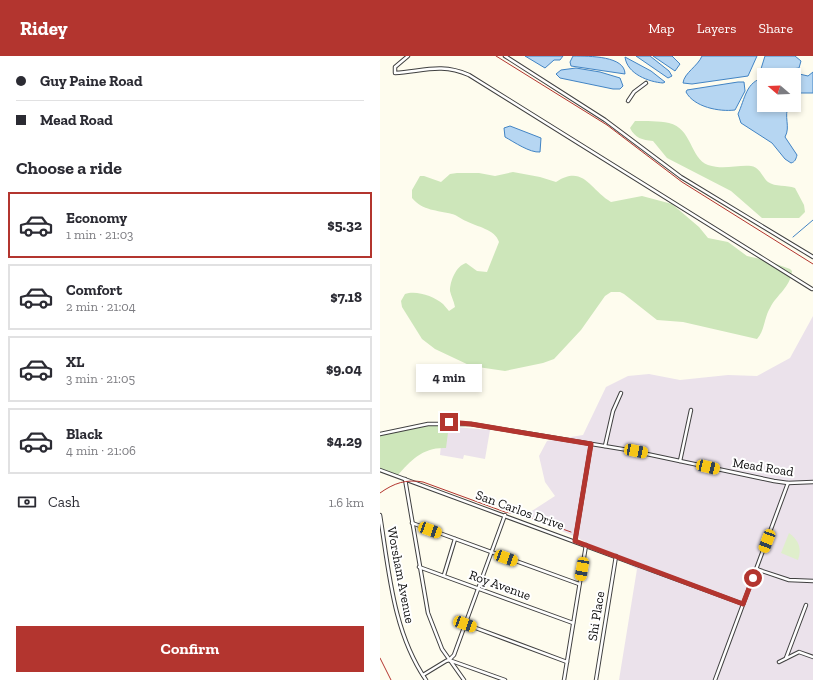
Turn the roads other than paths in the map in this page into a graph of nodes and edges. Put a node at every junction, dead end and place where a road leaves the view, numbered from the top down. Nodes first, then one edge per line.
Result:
1 (408, 56) edge
2 (505, 56) edge
3 (646, 83) dead end
4 (628, 101) dead end
5 (813, 257) edge
6 (812, 289) dead end
7 (621, 393) dead end
8 (691, 410) dead end
9 (380, 434) edge
10 (591, 444) junction
11 (605, 446) junction
12 (680, 461) junction
13 (380, 470) edge
14 (404, 478) junction
15 (813, 482) edge
16 (788, 483) junction
17 (380, 515) edge
18 (505, 516) junction
19 (412, 523) junction
20 (455, 539) junction
21 (575, 541) junction
22 (586, 545) junction
23 (492, 552) junction
24 (616, 556) junction
25 (419, 567) junction
26 (756, 569) junction
27 (444, 575) junction
28 (813, 581) edge
29 (579, 584) junction
30 (479, 588) junction
31 (743, 604) junction
32 (806, 606) dead end
33 (573, 623) junction
34 (465, 624) junction
35 (813, 657) edge
36 (786, 658) junction
37 (449, 660) junction
38 (567, 662) junction
39 (778, 662) dead end
40 (423, 675) junction
41 (426, 680) edge
42 (464, 680) edge
43 (505, 680) edge
44 (564, 680) edge
45 (596, 680) edge
46 (715, 680) edge

1 - 6 street
2 - 5 street
3 - 4 street
7 - 11 street
8 - 12 street
9 - 10 street, Mead Road
10 - 11 street, Mead Road
10 - 21 street
11 - 12 street, Mead Road
12 - 16 street, Mead Road
13 - 14 street, San Carlos Drive
14 - 18 street, San Carlos Drive
14 - 19 street
15 - 16 street, Mead Road
16 - 26 street
17 - 40 street, Worsham Avenue
18 - 21 street, San Carlos Drive
18 - 23 street
19 - 20 street
19 - 25 street
20 - 23 street
20 - 27 street
21 - 22 street, San Carlos Drive
22 - 24 street, San Carlos Drive
22 - 29 street
23 - 29 street
23 - 30 street
24 - 31 street, San Carlos Drive
24 - 45 street, Shi Place
25 - 27 street, Roy Avenue
25 - 37 street
26 - 28 street
26 - 31 street
27 - 30 street, Roy Avenue
29 - 33 street
30 - 33 street, Roy Avenue
30 - 34 street
31 - 46 street
32 - 36 street
33 - 38 street
34 - 37 street
34 - 38 street
35 - 36 street
36 - 39 street
37 - 40 street
37 - 42 street
37 - 43 street
38 - 44 street
40 - 41 street, Worsham Avenue

